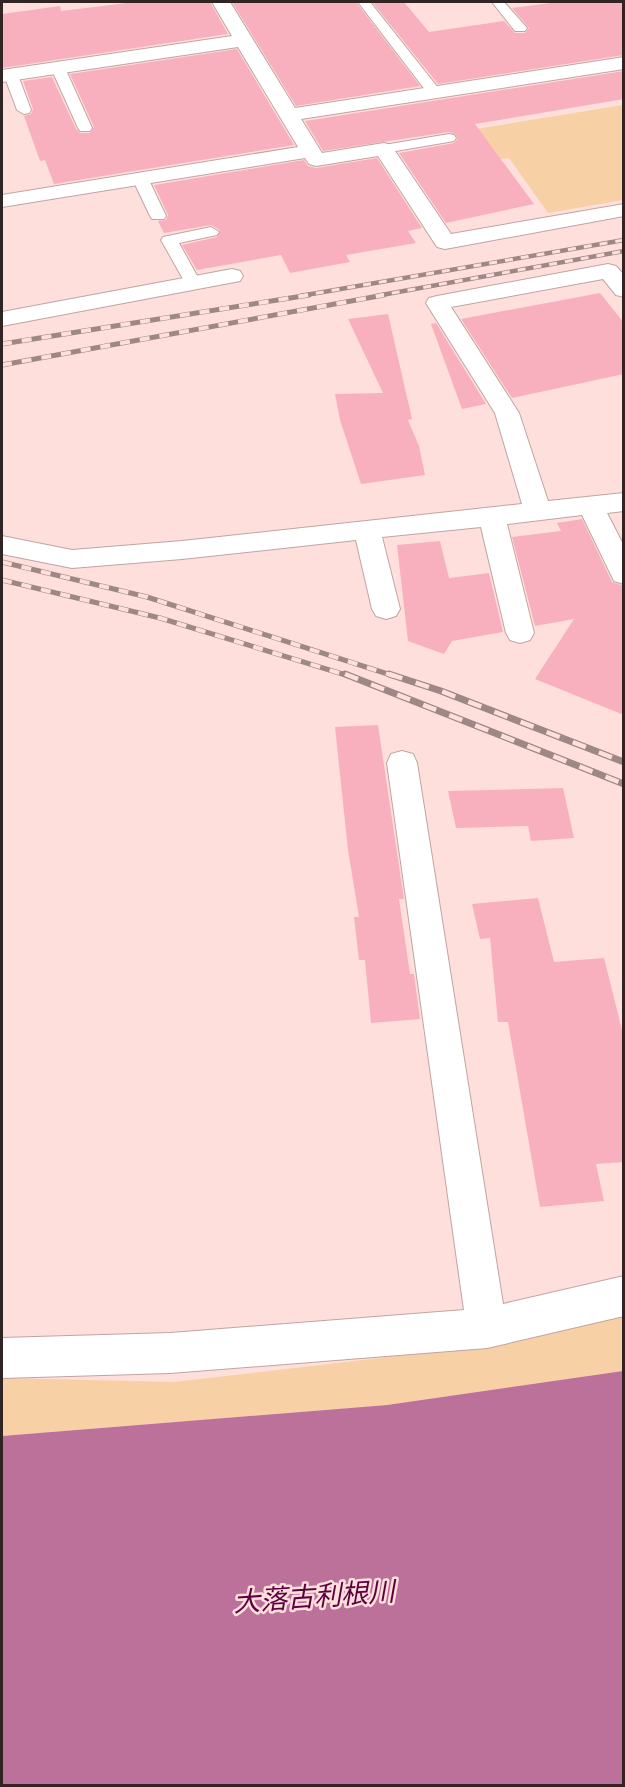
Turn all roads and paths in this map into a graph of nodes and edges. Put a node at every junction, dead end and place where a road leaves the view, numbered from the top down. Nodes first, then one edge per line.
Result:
1 (221, 2) edge
2 (364, 2) edge
3 (498, 2) edge
4 (520, 28) dead end
5 (245, 40) junction
6 (624, 63) edge
7 (58, 68) junction
8 (6, 75) edge
9 (434, 92) junction
10 (24, 110) dead end
11 (290, 115) junction
12 (85, 128) dead end
13 (449, 138) dead end
14 (384, 149) junction
15 (311, 152) junction
16 (140, 178) junction
17 (2, 201) edge
18 (624, 210) edge
19 (158, 216) dead end
20 (211, 232) dead end
21 (232, 276) dead end
22 (193, 283) junction
23 (624, 290) edge
24 (2, 319) edge
25 (624, 502) edge
26 (591, 507) junction
27 (538, 512) junction
28 (492, 517) junction
29 (367, 530) junction
30 (2, 545) edge
31 (624, 574) edge
32 (386, 609) dead end
33 (520, 633) dead end
34 (402, 763) dead end
35 (624, 1296) edge
36 (487, 1328) junction
37 (2, 1358) edge

1 - 5 street
2 - 9 lane
3 - 4 lane
5 - 7 street
5 - 11 street
6 - 9 street
7 - 8 street
7 - 12 lane
8 - 10 lane
9 - 11 street
11 - 15 street
13 - 14 lane
14 - 15 street
14 - 18 street
15 - 16 street
16 - 17 street
16 - 19 lane
20 - 22 lane
21 - 22 street
22 - 24 street
23 - 27 street
25 - 26 street
26 - 27 street
26 - 31 street
27 - 28 street
28 - 29 street
28 - 33 street
29 - 30 street
29 - 32 street
34 - 36 street
35 - 36 street
36 - 37 street

